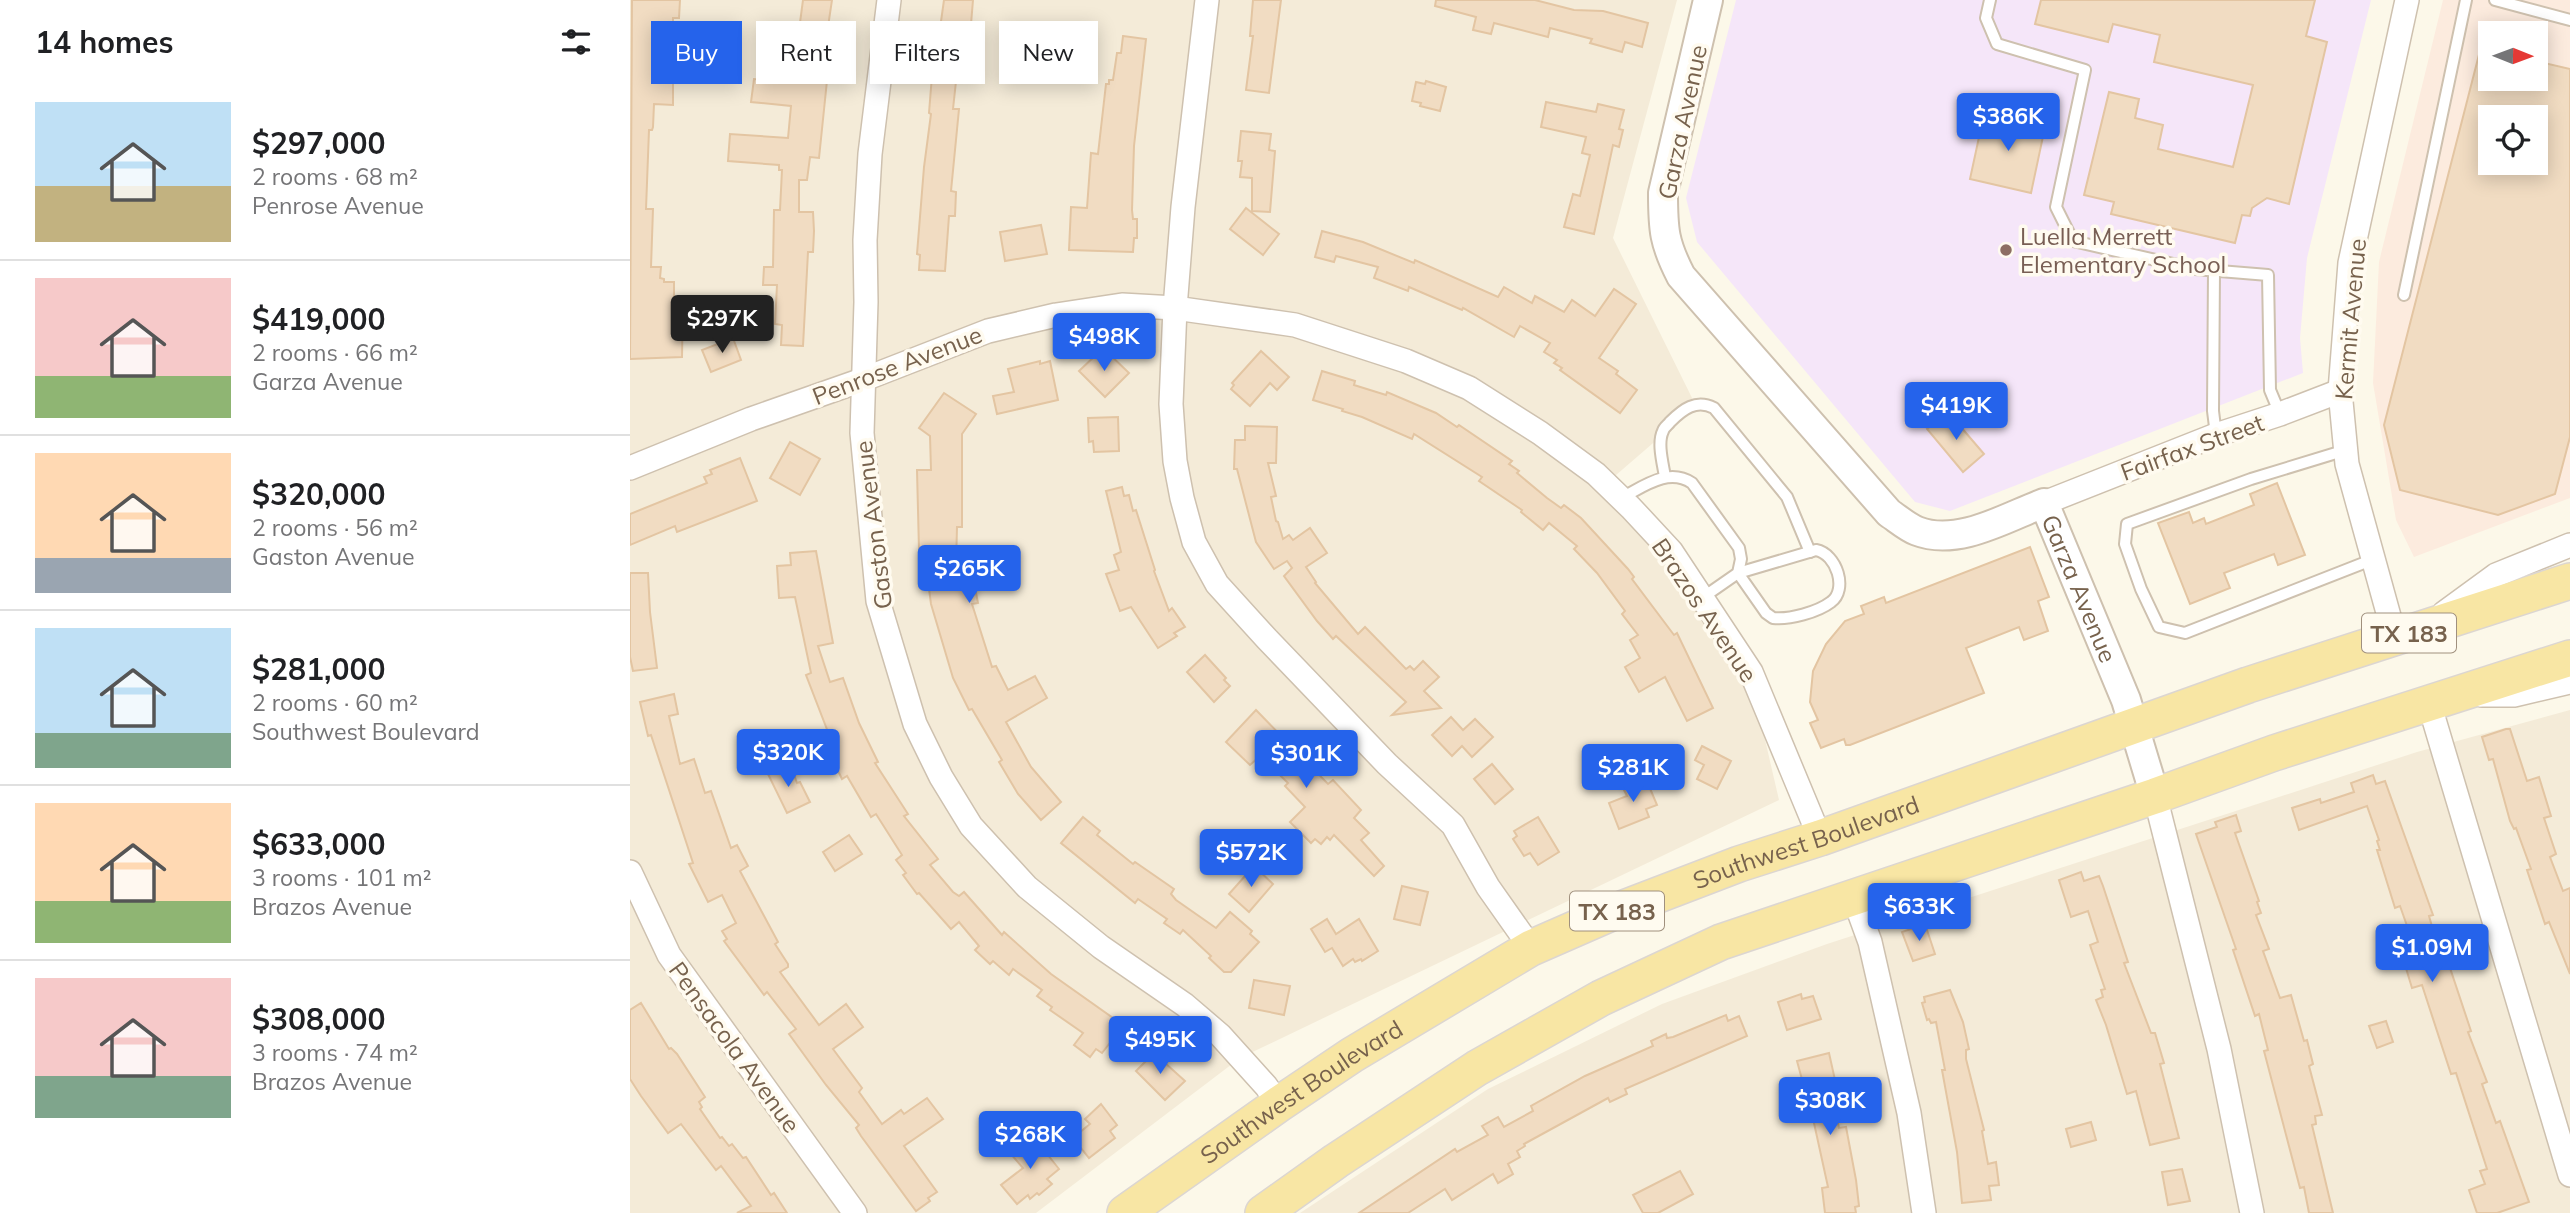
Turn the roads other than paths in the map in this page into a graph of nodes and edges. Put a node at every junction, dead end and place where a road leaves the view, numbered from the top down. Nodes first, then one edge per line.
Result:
1 (889, 0) edge
2 (1207, 0) edge
3 (1708, 0) edge
4 (1990, 0) edge
5 (2406, 0) edge
6 (2466, 0) edge
7 (2495, 0) edge
8 (2570, 20) edge
9 (2214, 271) junction
10 (2404, 295) dead end
11 (1174, 308) junction
12 (862, 380) junction
13 (2340, 391) junction
14 (2280, 414) junction
15 (2217, 436) junction
16 (2346, 450) junction
17 (630, 468) edge
18 (1665, 477) junction
19 (1621, 498) junction
20 (2044, 503) junction
21 (2570, 545) edge
22 (1810, 552) junction
23 (2374, 559) junction
24 (1738, 573) junction
25 (2570, 581) edge
26 (1702, 598) junction
27 (2409, 633) junction
28 (2570, 658) edge
29 (2570, 682) edge
30 (2441, 699) junction
31 (2134, 728) junction
32 (2155, 796) junction
33 (1821, 838) junction
34 (630, 872) edge
35 (1854, 898) junction
36 (1531, 948) junction
37 (1279, 1104) junction
38 (2570, 1175) edge
39 (855, 1213) edge
40 (1125, 1213) edge
41 (1263, 1213) edge
42 (1924, 1213) edge
43 (2252, 1213) edge

1 - 12 street, Gaston Avenue
2 - 11 street
3 - 20 street, Garza Avenue
4 - 9 lane
5 - 13 street, Kermit Avenue
6 - 10 lane
7 - 8 lane
9 - 14 lane
9 - 15 lane
11 - 12 street, Penrose Avenue
11 - 19 street, Brazos Avenue
11 - 36 street
12 - 17 street, Penrose Avenue
12 - 37 street, Gaston Avenue
13 - 14 street, Fairfax Street
13 - 16 street, Kermit Avenue
14 - 15 street, Fairfax Street
15 - 20 street, Fairfax Street
16 - 23 street, Kermit Avenue
16 - 23 lane
18 - 19 lane
18 - 22 lane
18 - 24 lane
19 - 26 street, Brazos Avenue
20 - 31 street, Garza Avenue
21 - 27 street, Southwest Boulevard
22 - 24 lane
22 - 24 lane
23 - 27 street, Kermit Avenue
24 - 26 lane
25 - 27 main road, Southwest Boulevard / TX 183
26 - 33 street, Brazos Avenue
27 - 31 main road, Southwest Boulevard / TX 183
28 - 30 main road, TX 183
29 - 30 street
30 - 32 main road, TX 183
30 - 38 street
31 - 32 street, Garza Avenue
31 - 33 main road, Southwest Boulevard / TX 183
32 - 35 main road, TX 183
32 - 43 street, Garza Avenue
33 - 36 main road, Southwest Boulevard / TX 183
34 - 39 street, Pensacola Avenue
35 - 41 main road, TX 183
35 - 42 street
36 - 37 main road, Southwest Boulevard / TX 183
37 - 40 main road, Southwest Boulevard / TX 183

